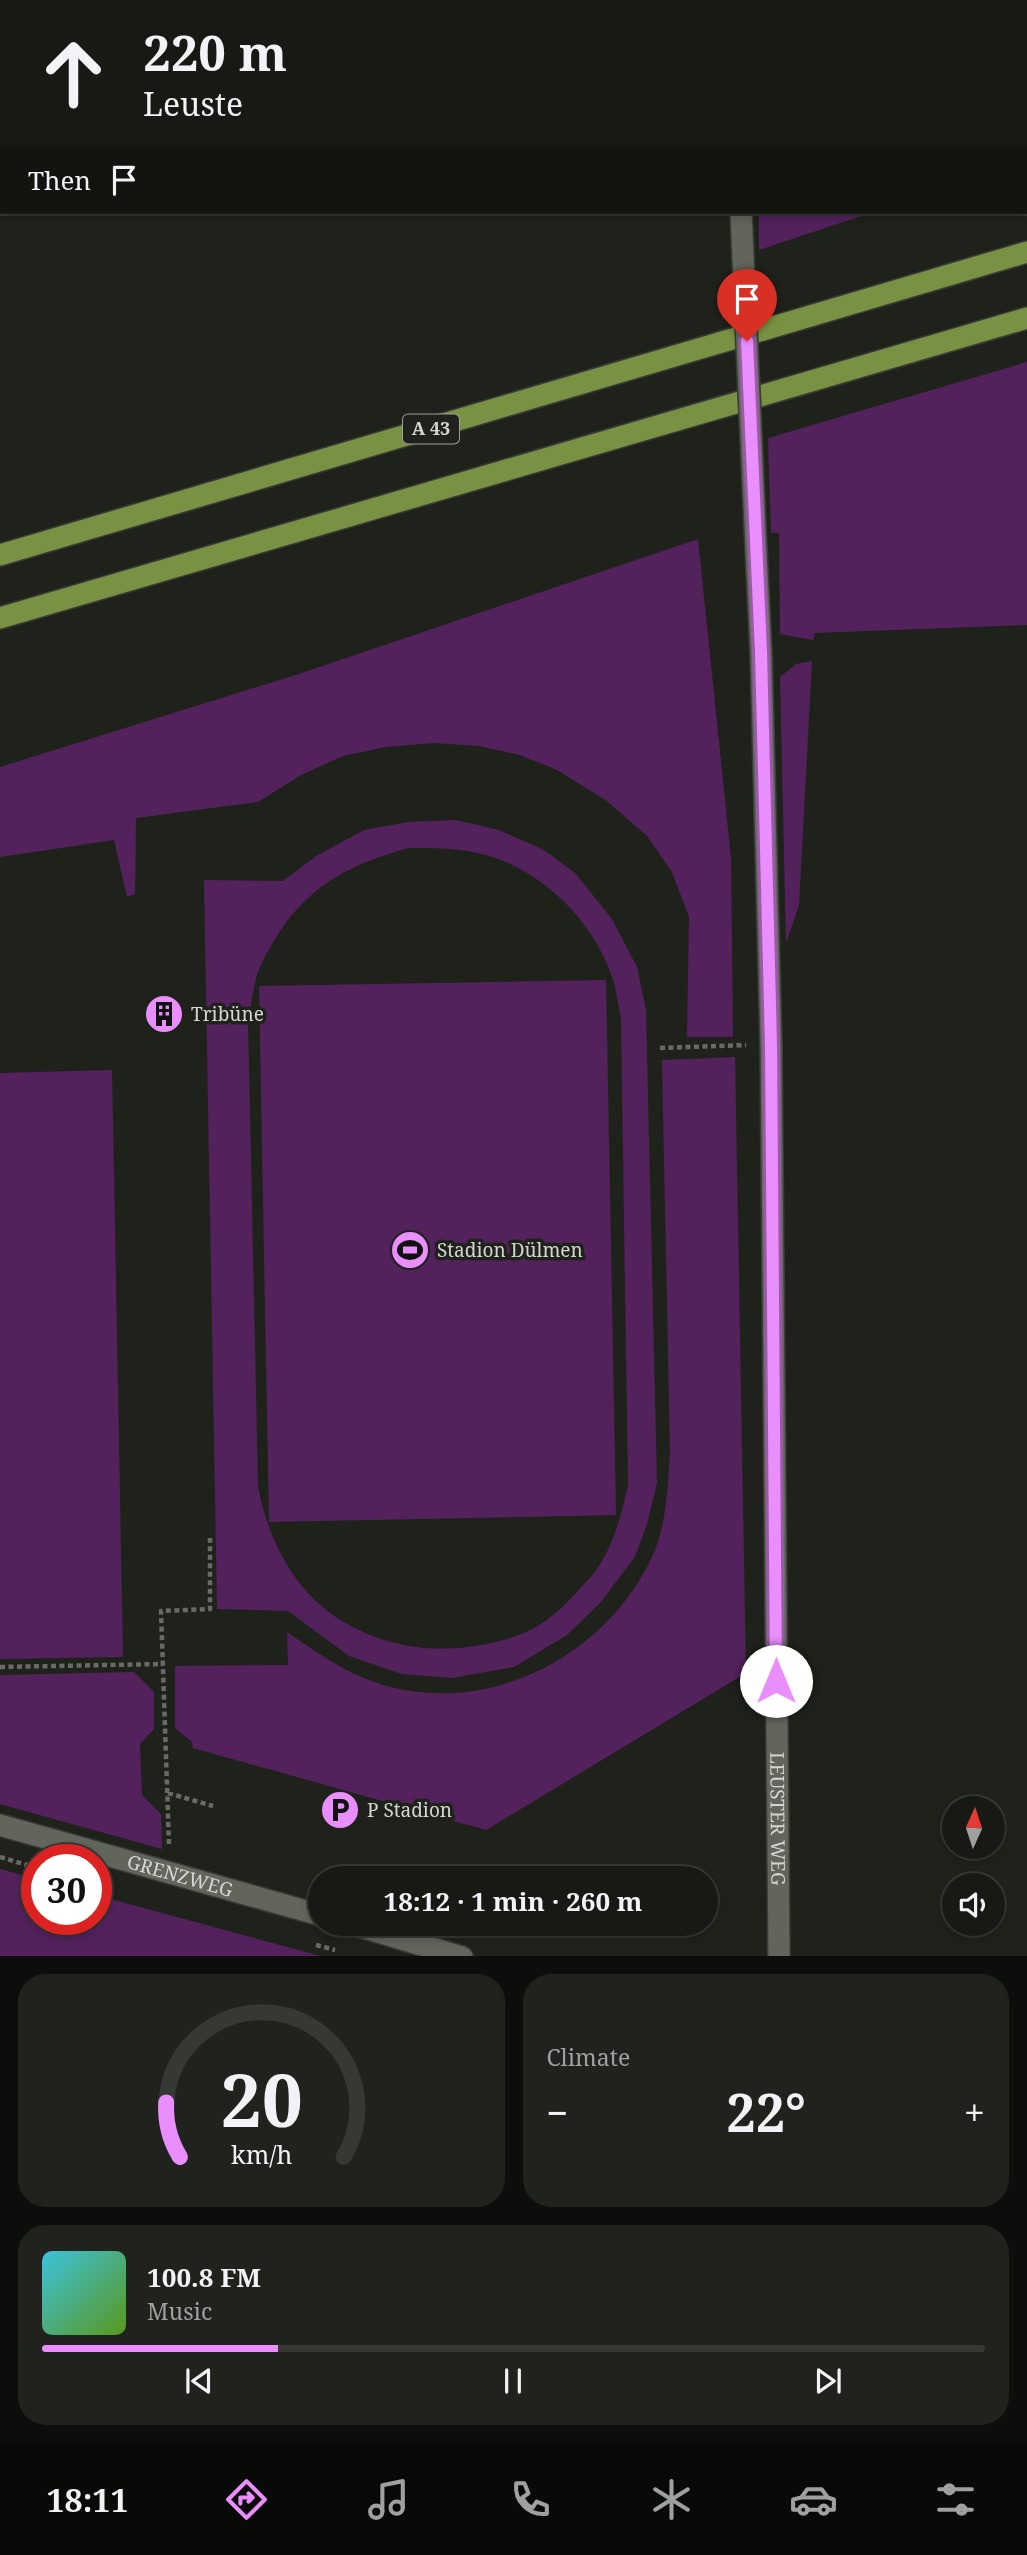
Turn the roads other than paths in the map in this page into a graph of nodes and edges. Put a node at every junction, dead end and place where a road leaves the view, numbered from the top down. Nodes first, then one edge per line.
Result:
1 (741, 214) edge
2 (1027, 252) edge
3 (1027, 318) edge
4 (0, 555) edge
5 (0, 618) edge
6 (0, 1825) edge
7 (308, 1912) edge
8 (393, 1936) edge
9 (462, 1956) edge
10 (779, 1956) edge

1 - 10 street, LEUSTER WEG, bridge
2 - 4 highway, A 43
3 - 5 highway
6 - 7 street, GRENZWEG
8 - 9 street

